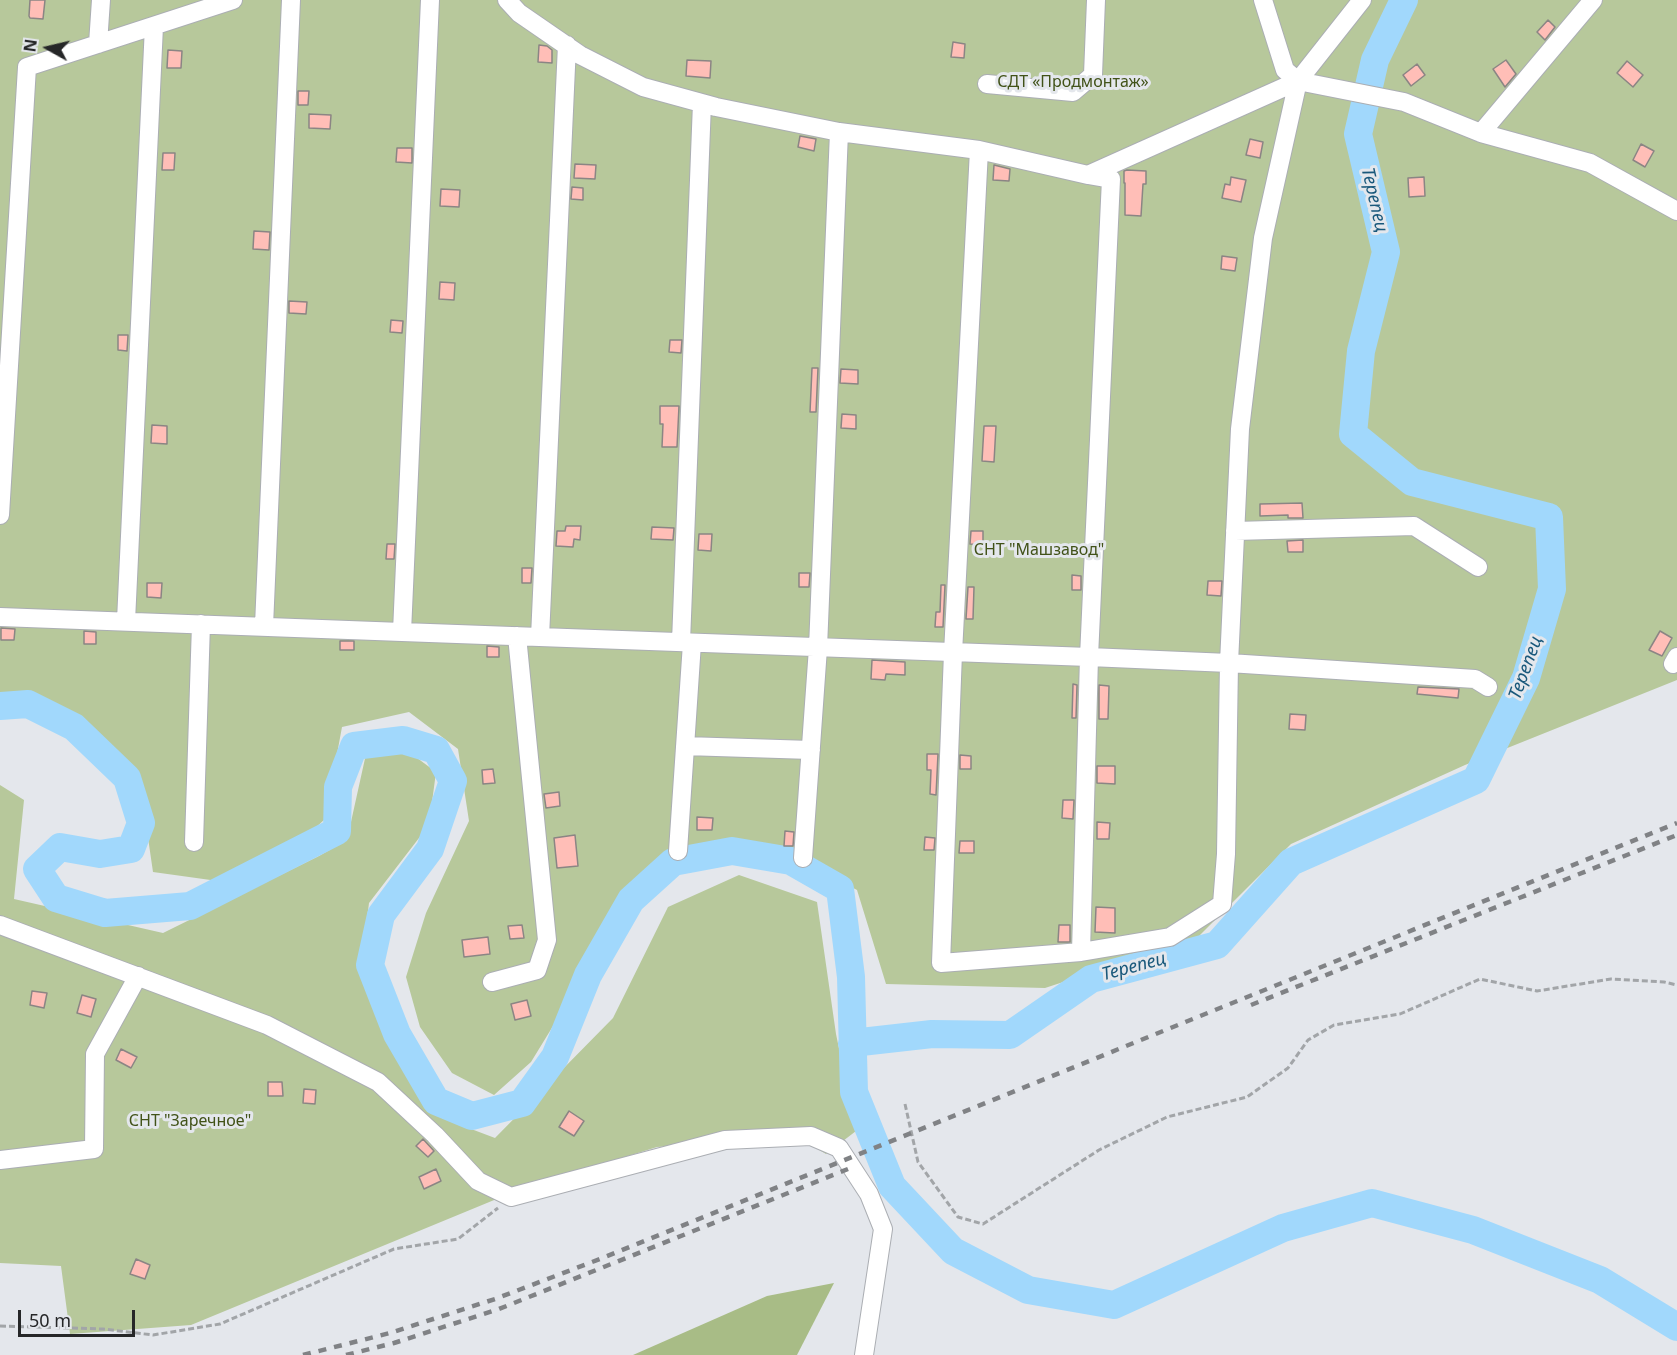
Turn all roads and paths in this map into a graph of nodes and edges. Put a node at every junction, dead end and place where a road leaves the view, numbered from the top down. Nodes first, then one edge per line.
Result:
1 (101, 0) edge
2 (233, 0) edge
3 (291, 0) edge
4 (430, 0) edge
5 (507, 0) edge
6 (1096, 0) edge
7 (1263, 0) edge
8 (1362, 0) edge
9 (1593, 0) edge
10 (154, 26) junction
11 (98, 44) junction
12 (567, 45) junction
13 (1298, 81) junction
14 (987, 84) dead end
15 (702, 103) junction
16 (839, 132) junction
17 (1481, 133) junction
18 (979, 150) junction
19 (1088, 176) junction
20 (1677, 211) edge
21 (0, 516) edge
22 (1235, 531) junction
23 (1478, 567) dead end
24 (0, 617) edge
25 (126, 621) junction
26 (201, 624) junction
27 (264, 626) junction
28 (402, 632) junction
29 (517, 636) junction
30 (540, 637) junction
31 (686, 642) junction
32 (818, 648) junction
33 (953, 652) junction
34 (1089, 657) junction
35 (1229, 663) junction
36 (1488, 687) dead end
37 (685, 746) junction
38 (811, 750) junction
39 (194, 842) dead end
40 (678, 851) dead end
41 (803, 858) dead end
42 (0, 925) edge
43 (1081, 952) junction
44 (138, 976) junction
45 (492, 982) dead end
46 (1677, 985) edge
47 (906, 1104) dead end
48 (0, 1160) edge
49 (512, 1197) junction
50 (0, 1326) edge
51 (864, 1355) edge

1 - 11 street
2 - 10 street
3 - 27 street
4 - 28 street
5 - 12 street
6 - 14 street
7 - 13 street
8 - 13 street
9 - 17 street
10 - 11 street
10 - 25 street
11 - 21 street
12 - 15 street
12 - 30 street
13 - 17 street
13 - 19 street
13 - 22 street
15 - 16 street
15 - 31 street
16 - 18 street
16 - 32 street
17 - 20 street
18 - 19 street
18 - 33 street
19 - 34 street
22 - 23 street
22 - 35 street
24 - 25 street
25 - 26 street
26 - 27 street
26 - 39 street
27 - 28 street
28 - 29 street
29 - 30 street
29 - 45 street
30 - 31 street
31 - 32 street
31 - 37 street
32 - 33 street
32 - 38 street
33 - 34 street
33 - 43 street
34 - 35 street
34 - 43 street
35 - 36 street
35 - 43 street
37 - 38 street
37 - 40 street
38 - 41 street
42 - 44 street
44 - 48 street
44 - 49 street
46 - 47 path
49 - 50 path
49 - 51 street

